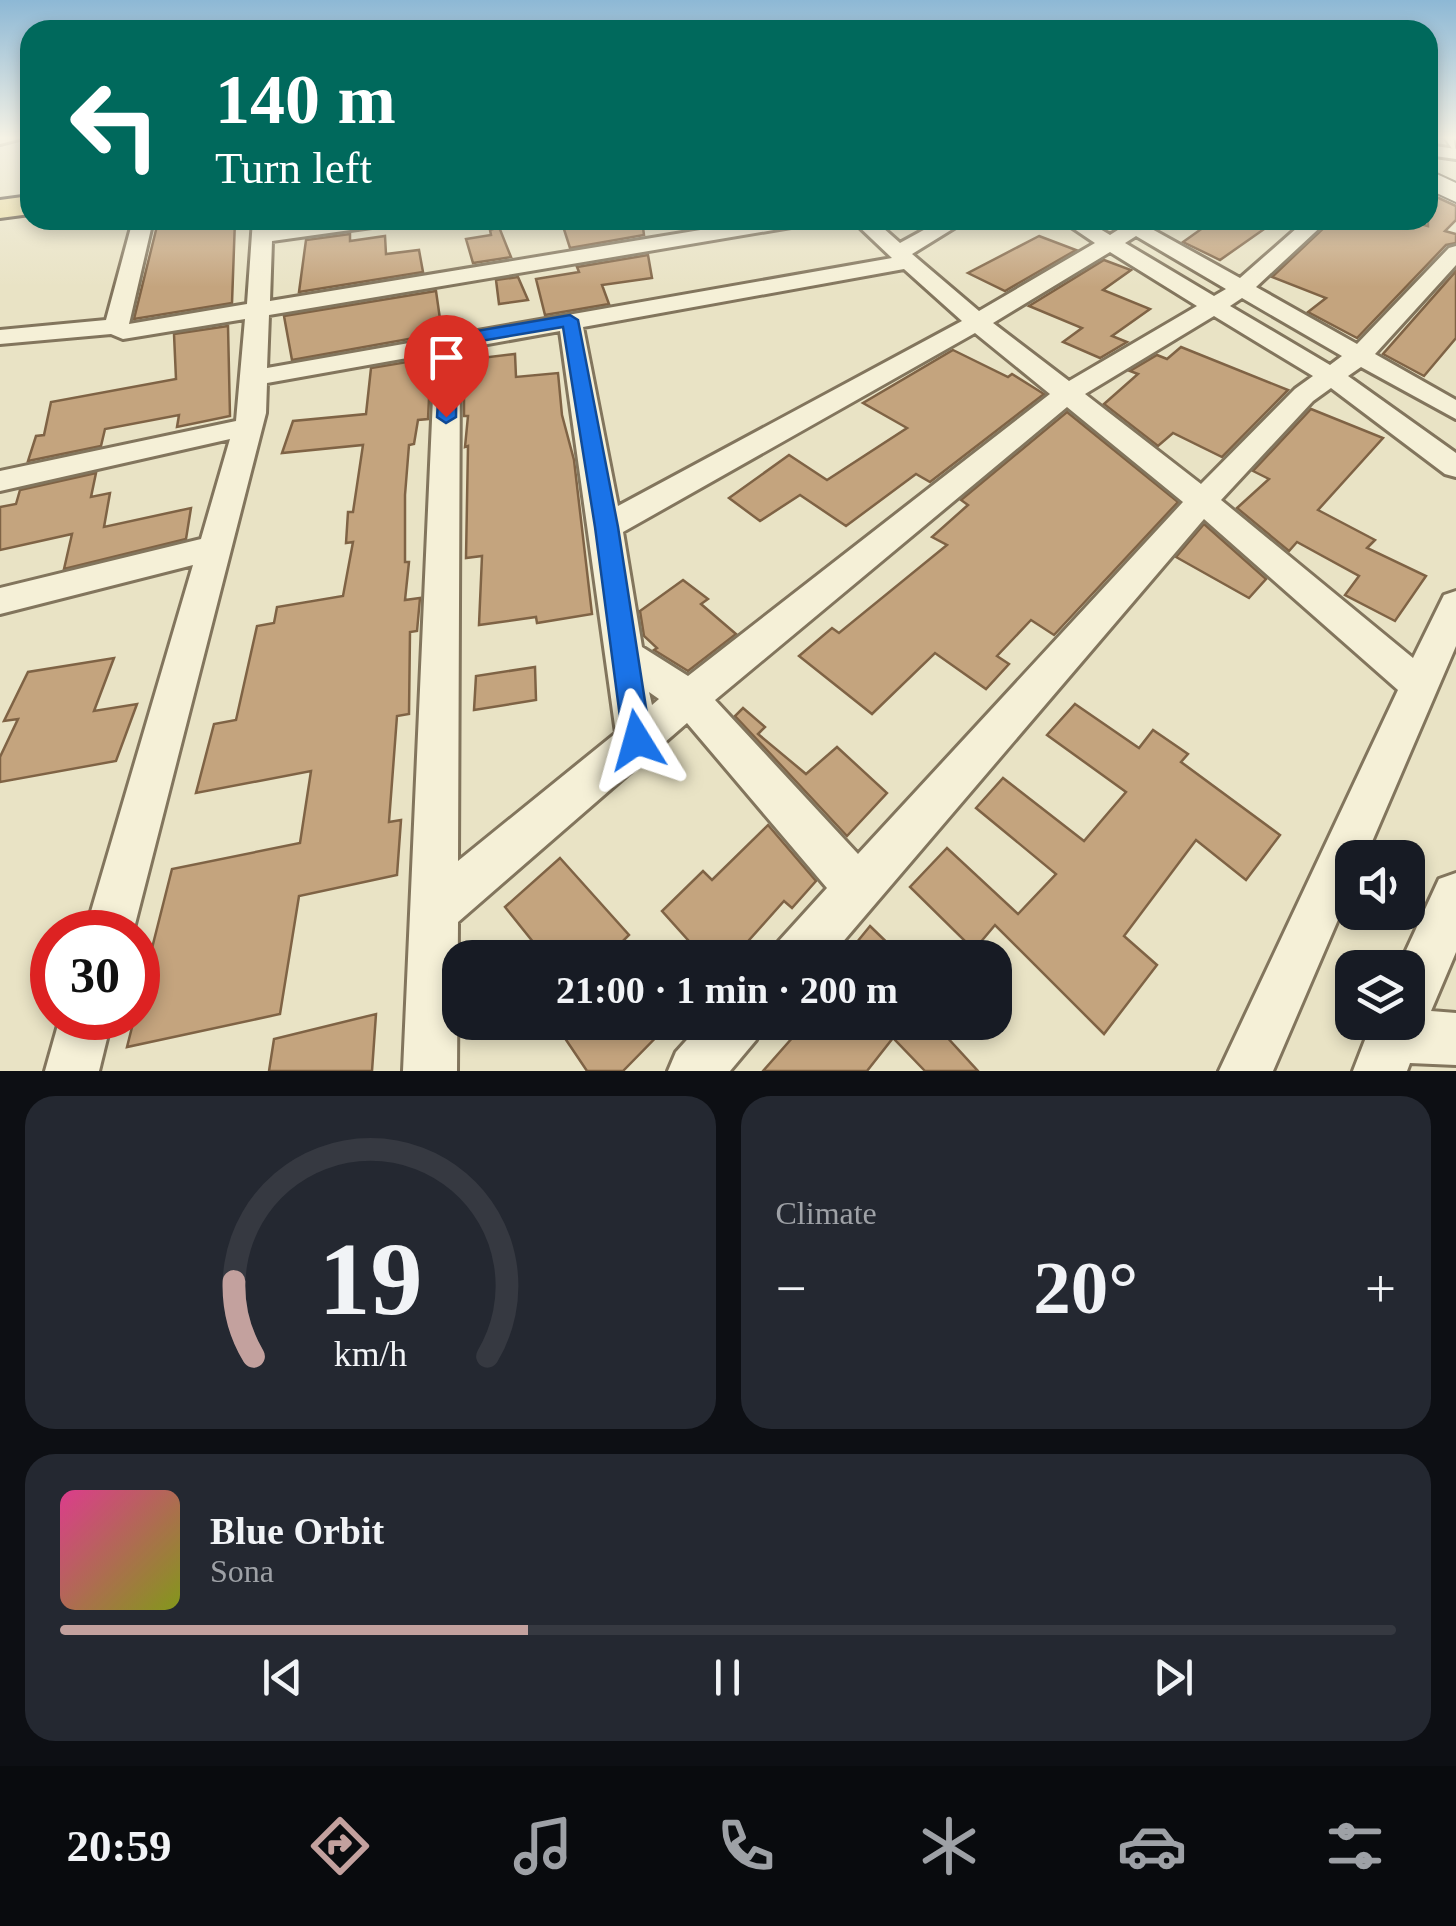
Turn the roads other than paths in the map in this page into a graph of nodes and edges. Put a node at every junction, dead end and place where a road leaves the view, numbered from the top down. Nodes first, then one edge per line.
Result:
1 (140, 230) edge
2 (263, 230) edge
3 (735, 230) edge
4 (873, 230) edge
5 (942, 230) edge
6 (1126, 230) edge
7 (1132, 230) edge
8 (1306, 230) edge
9 (1456, 252) edge
10 (902, 257) junction
11 (1227, 298) junction
12 (259, 307) junction
13 (570, 320) junction
14 (978, 322) junction
15 (116, 326) junction
16 (0, 337) edge
17 (448, 341) junction
18 (1344, 367) junction
19 (253, 378) junction
20 (1068, 393) junction
21 (1456, 411) edge
22 (246, 428) junction
23 (1456, 467) edge
24 (0, 482) edge
25 (1202, 501) junction
26 (606, 527) junction
27 (214, 548) junction
28 (0, 601) edge
29 (1456, 605) edge
30 (625, 655) junction
31 (1420, 686) junction
32 (688, 698) junction
33 (637, 740) junction
34 (858, 888) junction
35 (1456, 896) edge
36 (116, 910) edge
37 (435, 910) junction
38 (812, 940) edge
39 (1425, 966) edge
40 (1425, 1036) edge
41 (80, 1040) edge
42 (722, 1040) edge
43 (1456, 1040) edge
44 (72, 1071) edge
45 (430, 1071) edge
46 (695, 1071) edge
47 (1246, 1071) edge

1 - 15 street
2 - 12 street
3 - 12 street
4 - 10 street
5 - 10 street
6 - 14 street
7 - 11 street
8 - 11 street
9 - 18 street
10 - 13 street
10 - 14 street
11 - 18 street
11 - 20 street
12 - 15 street
12 - 19 street
13 - 17 street
13 - 26 street
14 - 20 street
14 - 26 street
15 - 16 street
17 - 19 street
17 - 37 street
18 - 21 street
18 - 23 street
18 - 25 street
19 - 22 street
20 - 25 street
20 - 32 street
22 - 24 street
22 - 27 street
25 - 31 street
25 - 34 street
26 - 30 street
27 - 28 street
27 - 36 street
29 - 31 street
30 - 32 street
30 - 33 street
31 - 47 street
32 - 33 street
32 - 34 street
33 - 37 street
34 - 38 street
35 - 39 street
37 - 45 street
40 - 43 street
41 - 44 street
42 - 46 street

